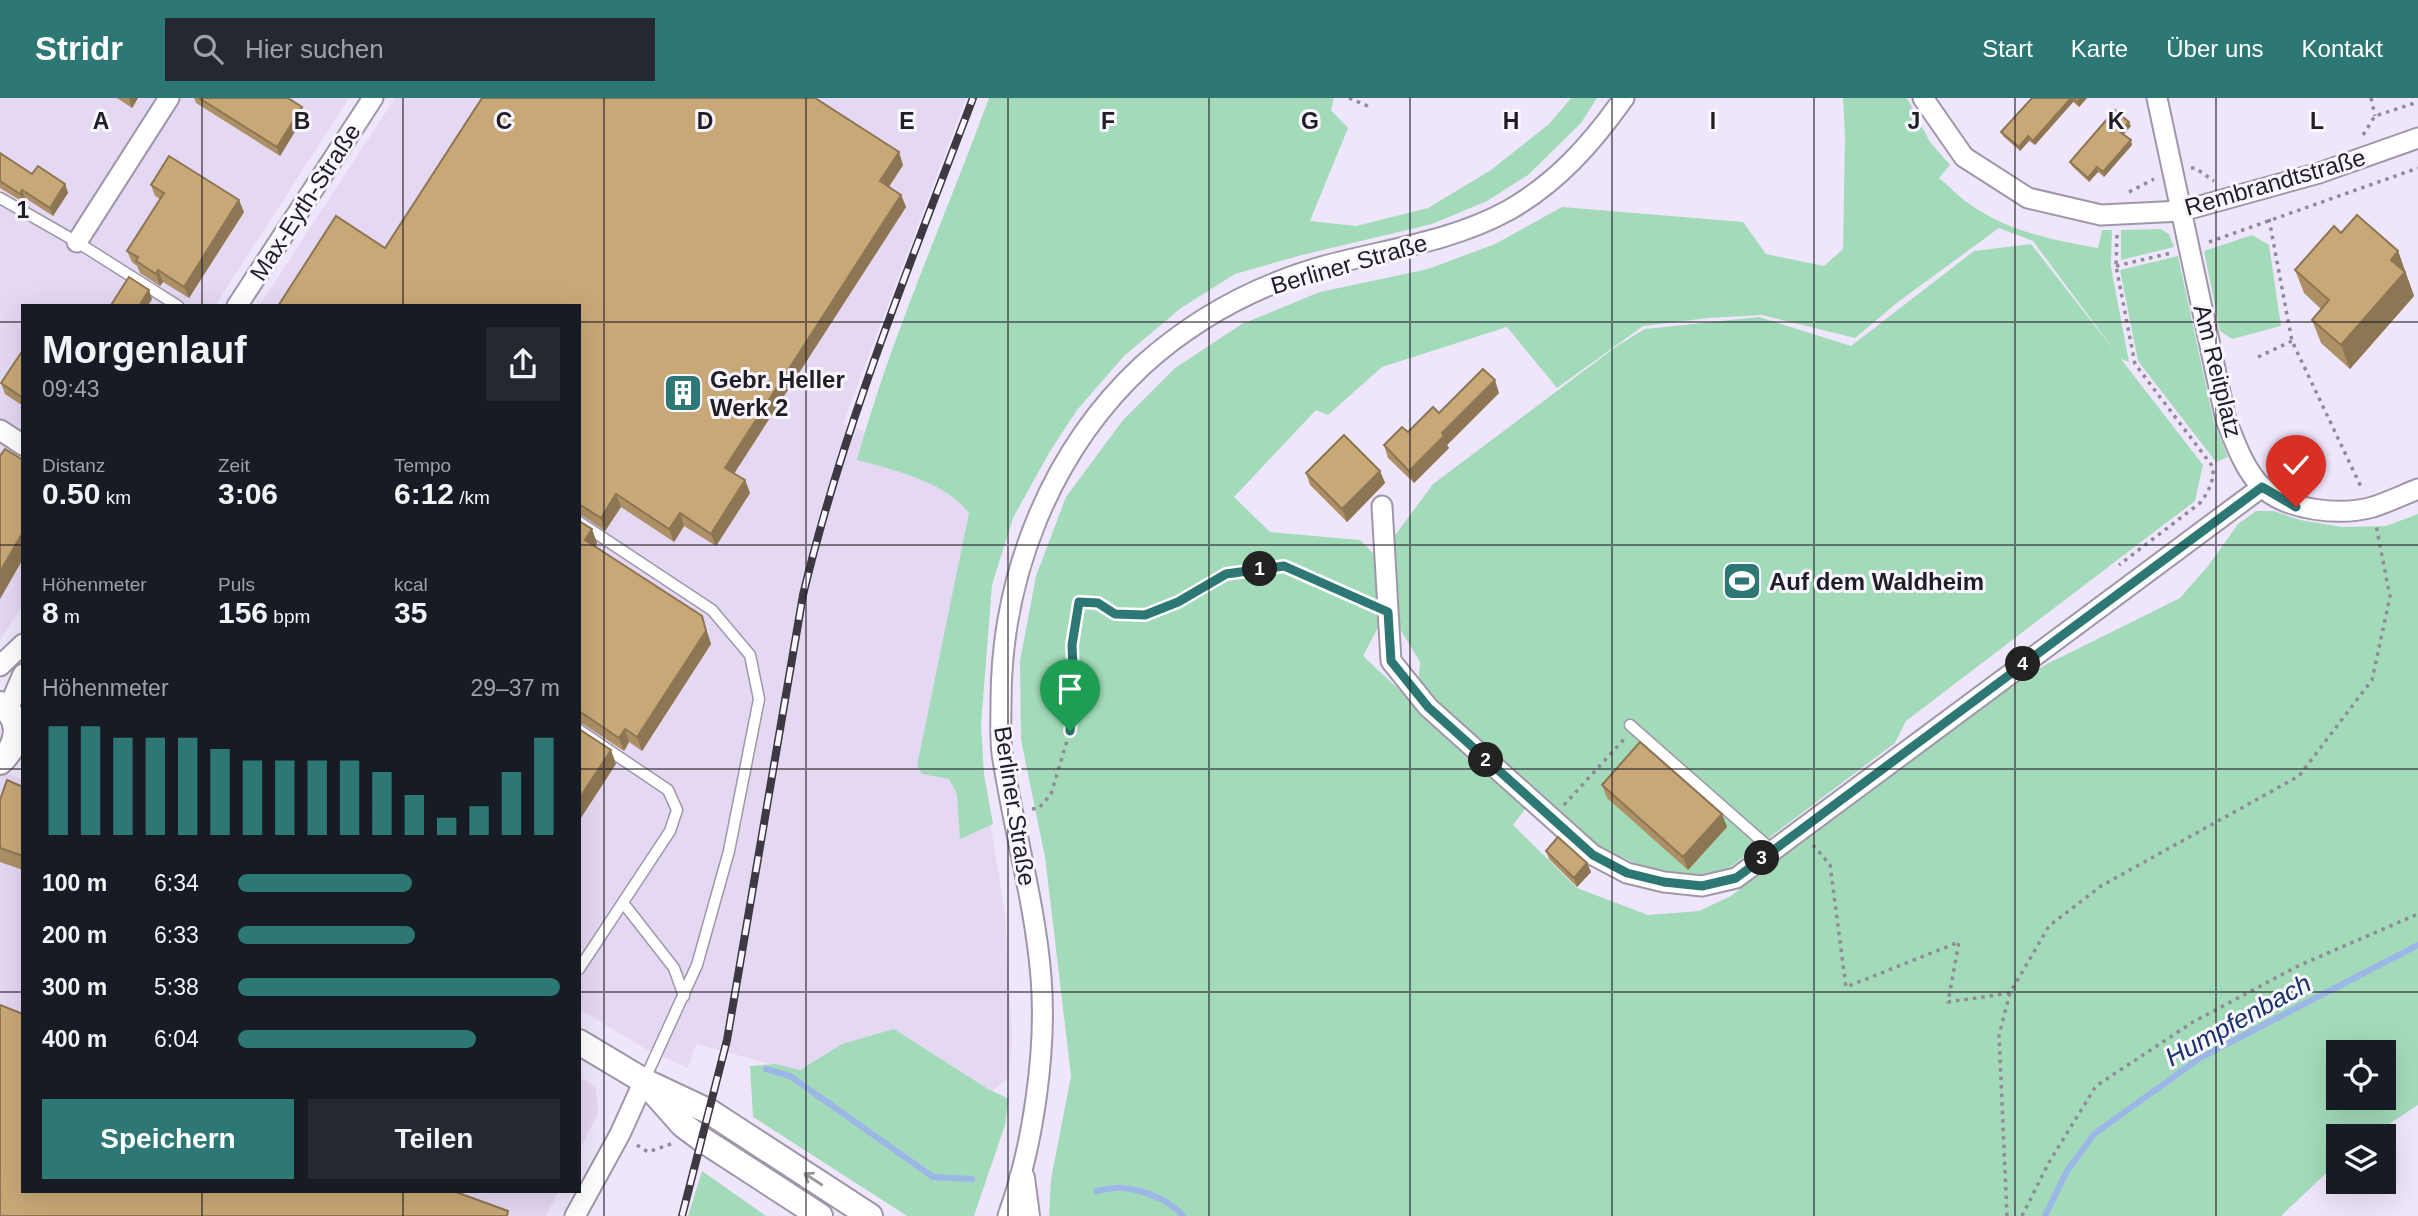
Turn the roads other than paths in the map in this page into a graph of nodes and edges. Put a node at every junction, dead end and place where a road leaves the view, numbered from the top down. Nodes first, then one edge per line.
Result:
1 (169, 98) edge
2 (373, 98) edge
3 (1624, 98) edge
4 (1923, 98) edge
5 (2157, 98) edge
6 (2418, 138) edge
7 (0, 198) edge
8 (2182, 211) junction
9 (77, 242) junction
10 (175, 304) edge
11 (238, 304) edge
12 (0, 430) edge
13 (21, 444) edge
14 (2262, 487) junction
15 (2418, 489) edge
16 (1382, 506) dead end
17 (581, 523) edge
18 (21, 646) edge
19 (0, 666) edge
20 (21, 684) edge
21 (1632, 726) road end
22 (581, 731) edge
23 (11, 735) edge
24 (1772, 850) junction
25 (624, 904) junction
26 (581, 966) edge
27 (684, 996) junction
28 (581, 1043) edge
29 (643, 1081) junction
30 (1022, 1178) junction
31 (575, 1216) edge
32 (820, 1216) edge
33 (870, 1216) edge
34 (1009, 1216) edge
35 (1027, 1216) edge

1 - 9 street
2 - 11 street, Max-Eyth-Straße
3 - 30 street, Berliner Straße
4 - 8 street, Rembrandtstraße
5 - 8 street, Am Reitplatz
6 - 8 street, Rembrandtstraße
7 - 9 lane
8 - 14 street, Am Reitplatz
9 - 10 lane
12 - 13 street
14 - 15 street, Am Reitplatz
14 - 24 street
16 - 24 street
17 - 27 lane
18 - 19 street
20 - 23 street
21 - 24 lane
22 - 25 lane
25 - 26 lane
25 - 27 lane
27 - 29 lane
28 - 29 street
29 - 31 street
29 - 32 street
33 -> 29 street
30 - 34 street, Berliner Straße
30 - 35 street

